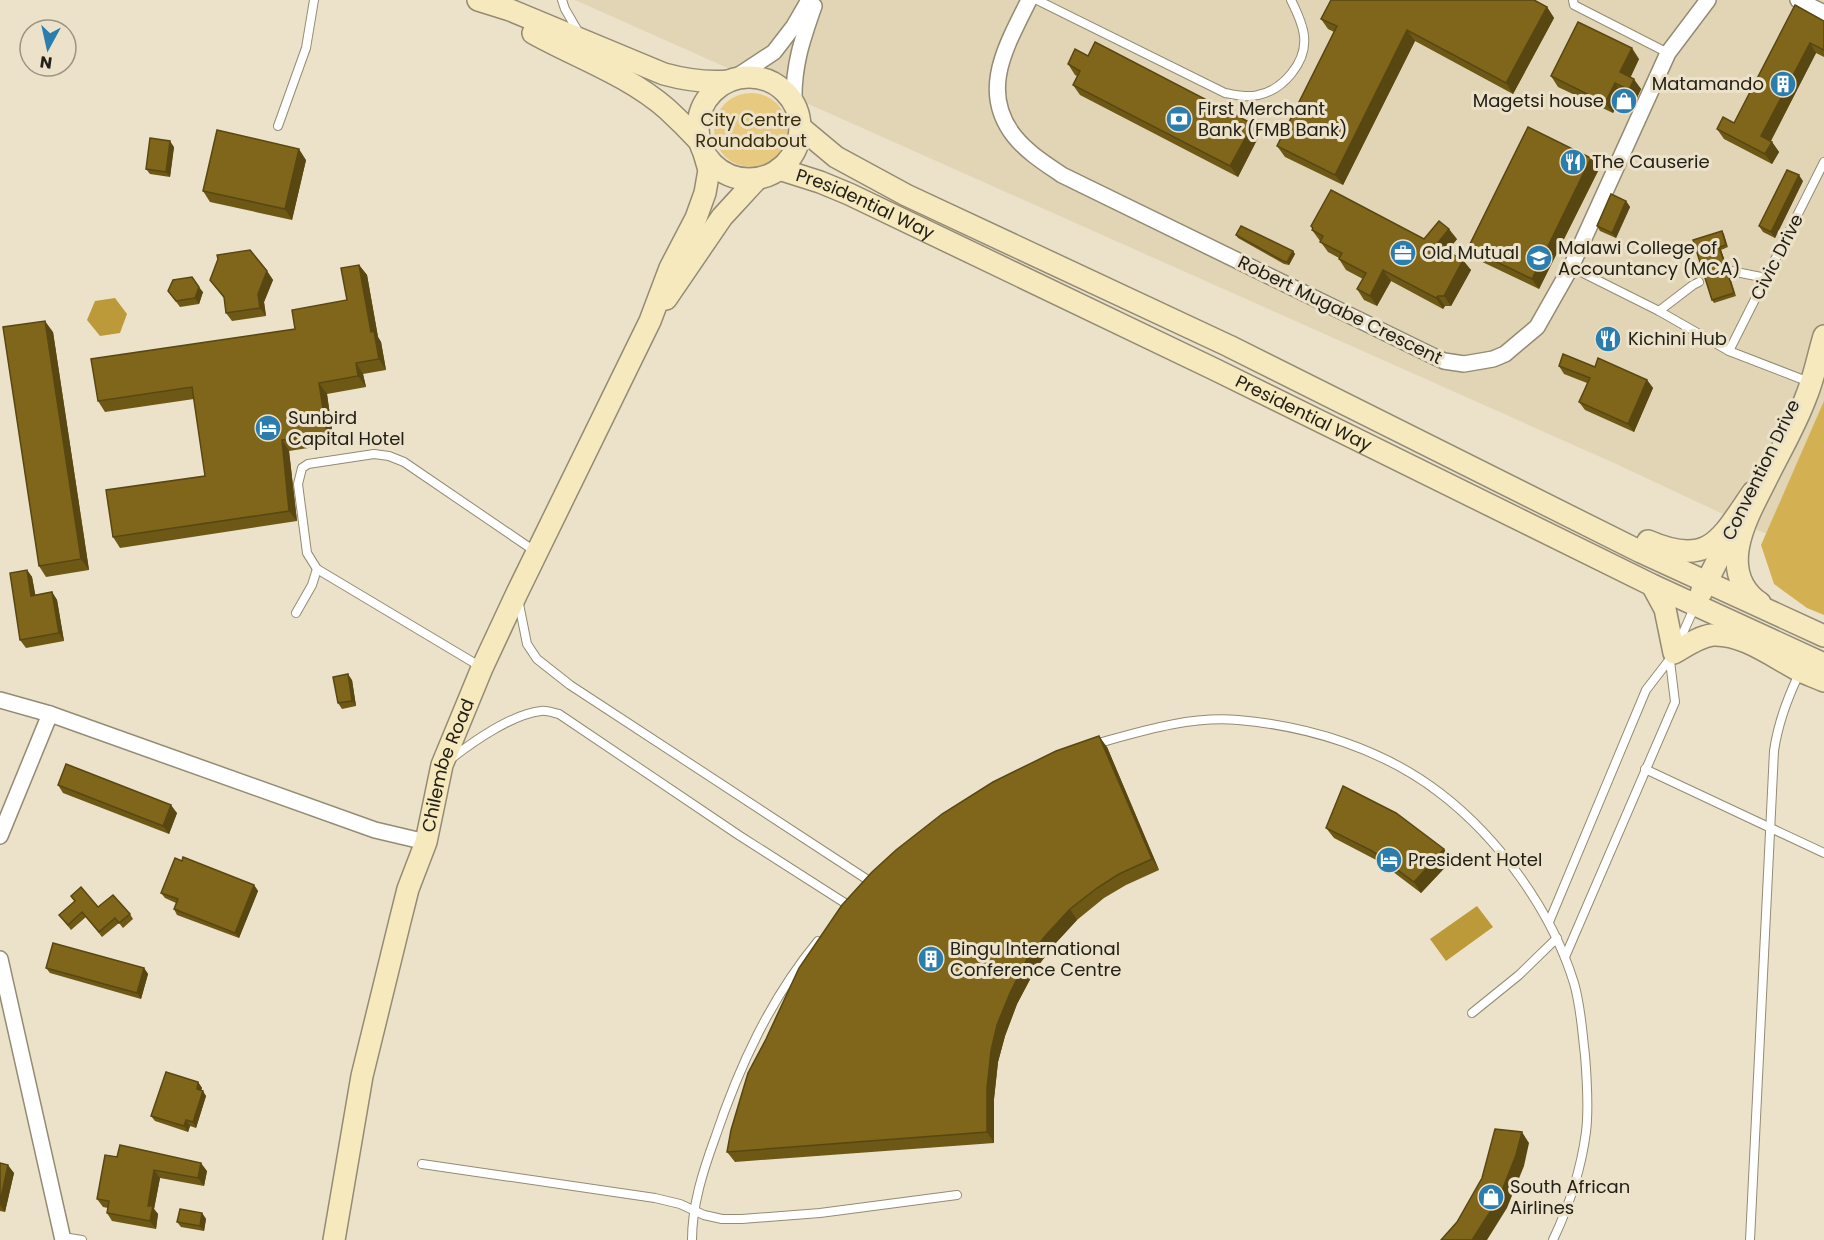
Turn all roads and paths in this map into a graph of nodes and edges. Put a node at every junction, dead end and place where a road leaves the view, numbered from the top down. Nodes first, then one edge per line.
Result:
1 (314, 0) edge
2 (478, 0) edge
3 (562, 0) edge
4 (809, 0) edge
5 (816, 0) edge
6 (1029, 0) edge
7 (1037, 0) edge
8 (1292, 0) edge
9 (1573, 0) edge
10 (1708, 0) edge
11 (1798, 0) edge
12 (1824, 13) edge
13 (583, 40) junction
14 (1668, 53) junction
15 (730, 81) junction
16 (794, 103) junction
17 (278, 126) dead end
18 (800, 127) junction
19 (702, 147) junction
20 (1824, 162) edge
21 (779, 170) junction
22 (757, 179) junction
23 (1571, 267) junction
24 (1731, 271) dead end
25 (1766, 278) junction
26 (1699, 282) dead end
27 (1659, 311) junction
28 (650, 321) junction
29 (1824, 335) edge
30 (1729, 351) junction
31 (1804, 380) junction
32 (1473, 469) junction
33 (1753, 492) junction
34 (537, 553) junction
35 (317, 569) junction
36 (1707, 582) junction
37 (1653, 585) junction
38 (517, 593) junction
39 (1696, 604) junction
40 (296, 613) dead end
41 (1776, 613) junction
42 (1824, 636) edge
43 (1672, 657) junction
44 (1824, 664) edge
45 (482, 668) junction
46 (1800, 671) junction
47 (1824, 681) edge
48 (0, 700) edge
49 (50, 714) junction
50 (1084, 747) edge
51 (442, 765) junction
52 (1645, 769) junction
53 (1770, 827) junction
54 (0, 836) edge
55 (426, 842) junction
56 (1824, 853) edge
57 (878, 874) edge
58 (871, 882) junction
59 (863, 890) edge
60 (856, 897) edge
61 (848, 905) junction
62 (841, 913) edge
63 (1549, 922) junction
64 (827, 930) edge
65 (1557, 938) junction
66 (1565, 957) junction
67 (0, 959) edge
68 (1472, 1013) dead end
69 (422, 1164) dead end
70 (957, 1195) dead end
71 (694, 1209) junction
72 (63, 1238) edge
73 (82, 1240) edge
74 (334, 1240) edge
75 (692, 1240) edge
76 (1552, 1240) edge
77 (1750, 1240) edge

1 - 17 lane
2 - 13 main road
2 - 19 main road
3 - 13 lane
4 - 15 street
5 - 16 street
6 - 23 street, Robert Mugabe Crescent
7 - 8 lane
9 - 14 lane
10 - 14 street, Robert Mugabe Crescent
11 - 12 street
13 - 15 main road
14 - 23 street, Robert Mugabe Crescent
15 - 16 main road
15 - 19 main road
16 - 18 main road
18 - 21 main road
18 - 32 main road, Presidential Way
19 - 22 main road
19 - 28 main road
20 - 25 lane, Civic Drive
21 - 22 main road
21 - 37 main road, Presidential Way
22 - 28 main road
23 - 27 lane
24 - 25 lane
25 - 30 lane, Civic Drive
26 - 27 lane
27 - 30 lane
28 - 34 main road, Chilembe Road
29 - 31 main road, Convention Drive
29 - 41 main road
30 - 31 lane
31 - 33 main road, Convention Drive
32 - 33 main road
32 - 36 main road, Presidential Way
33 - 36 main road, Convention Drive
34 - 35 lane
34 - 38 main road, Chilembe Road
35 - 40 lane
35 - 45 lane
36 - 39 main road, Convention Drive
36 - 41 main road, Presidential Way
37 - 39 main road, Presidential Way
37 - 43 main road
38 - 45 main road, Chilembe Road
38 - 58 lane
39 - 43 lane
39 - 44 main road, Presidential Way
41 - 42 main road, Presidential Way
43 - 46 main road
43 - 52 lane
43 - 63 lane
45 - 51 main road, Chilembe Road
46 - 47 main road
46 - 53 lane
48 - 49 street
49 - 54 street
49 - 55 street
50 - 63 lane
51 - 55 main road, Chilembe Road
51 - 61 lane
52 - 53 lane
52 - 66 lane
53 - 56 lane
53 - 77 lane
55 - 74 main road, Chilembe Road
57 - 58 lane
58 - 59 lane
60 - 61 lane
61 - 62 lane
63 - 65 lane
64 - 71 lane
65 - 66 lane
65 - 68 lane
66 - 76 lane
67 - 72 street
69 - 71 lane
70 - 71 lane
71 - 75 lane
72 - 73 lane

